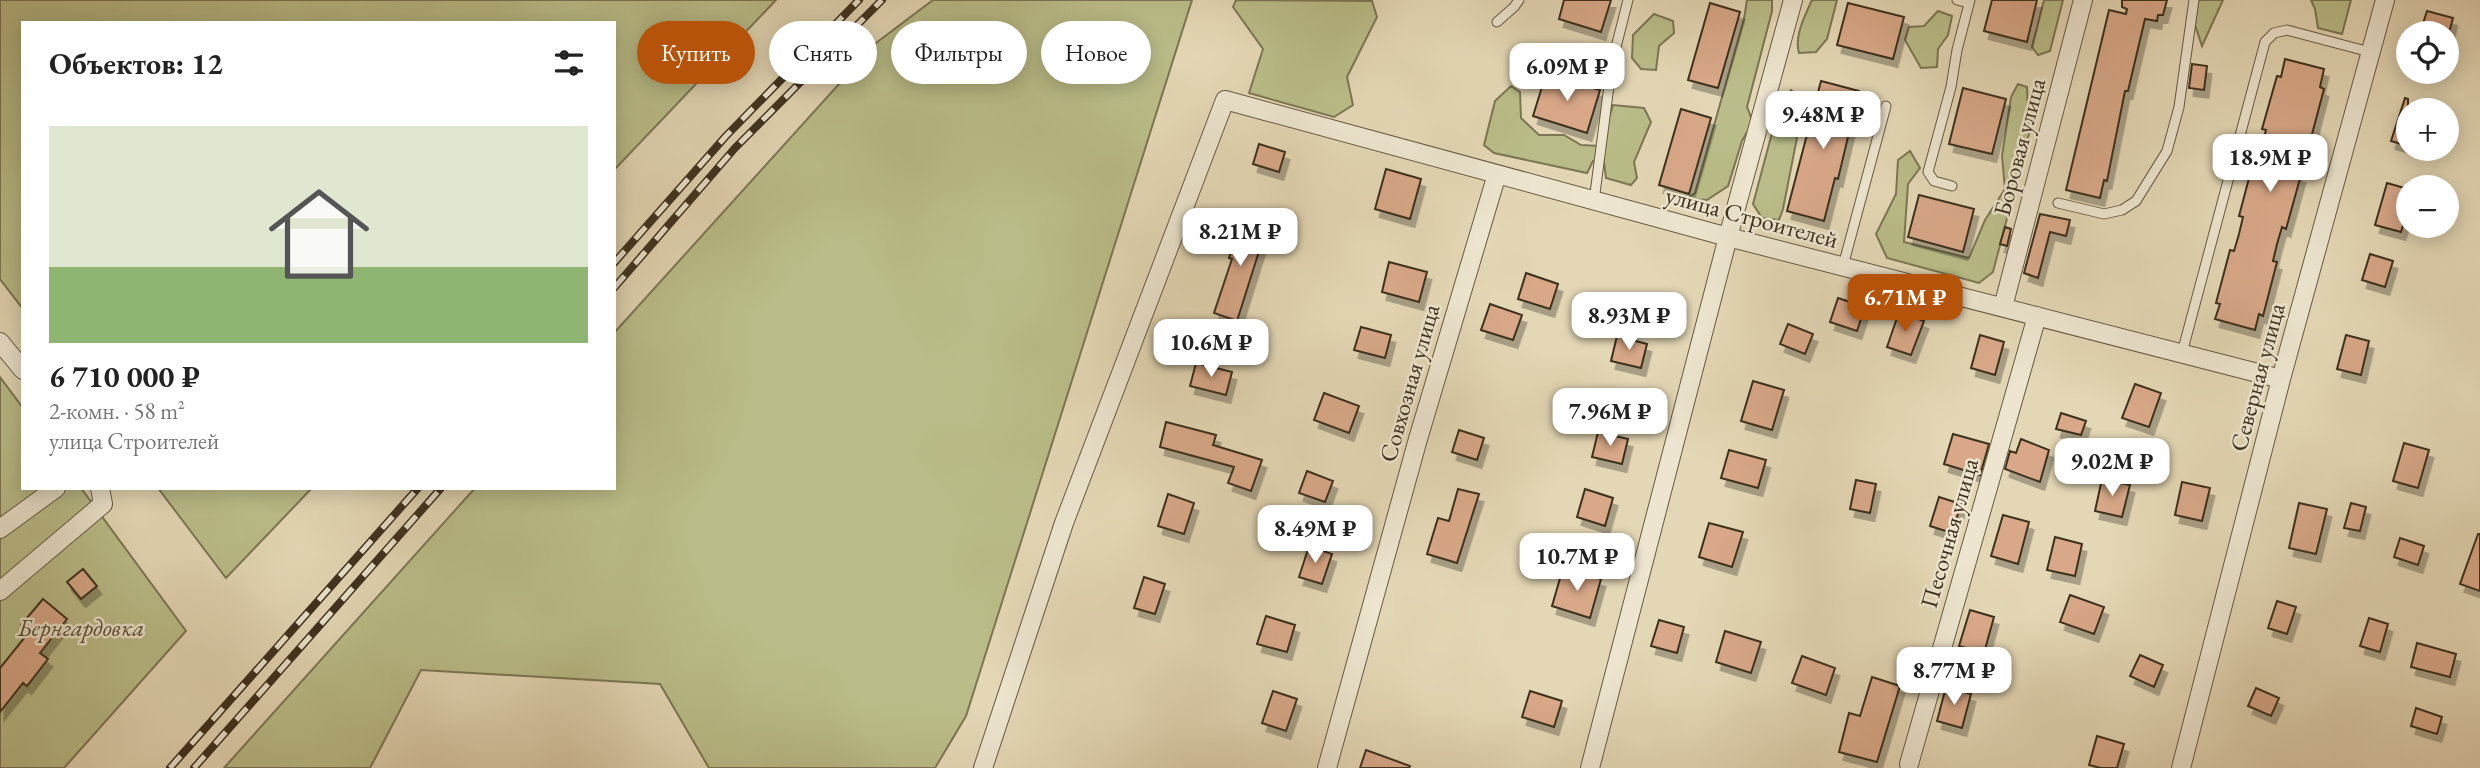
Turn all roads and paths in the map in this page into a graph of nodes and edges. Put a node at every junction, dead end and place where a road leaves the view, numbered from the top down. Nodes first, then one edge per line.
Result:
1 (1519, 0) edge
2 (1628, 0) edge
3 (1793, 0) edge
4 (1957, 0) edge
5 (2083, 0) edge
6 (2194, 0) edge
7 (2385, 0) edge
8 (1969, 2) edge
9 (1497, 22) dead end
10 (2370, 52) junction
11 (1886, 106) dead end
12 (1497, 174) junction
13 (1952, 186) dead end
14 (1594, 201) junction
15 (2059, 204) dead end
16 (1728, 237) junction
17 (1843, 266) junction
18 (2003, 307) junction
19 (2037, 316) junction
20 (0, 342) edge
21 (2182, 353) junction
22 (21, 368) edge
23 (2281, 379) junction
24 (54, 490) edge
25 (100, 490) edge
26 (0, 529) edge
27 (0, 591) edge
28 (1909, 764) dead end
29 (983, 768) edge
30 (1328, 768) edge
31 (1590, 768) edge
32 (2181, 768) edge

1 - 9 lane
2 - 14 lane
3 - 16 street
4 - 8 lane
5 - 18 street, Боровая улица
6 - 15 lane
7 - 10 street, Северная улица
8 - 13 lane
10 - 21 lane
10 - 23 street, Северная улица
11 - 17 lane
12 - 14 street, улица Строителей
12 - 29 street, улица Строителей
12 - 30 street, Совхозная улица
14 - 16 street, улица Строителей
16 - 17 street, улица Строителей
16 - 31 street
17 - 18 street, улица Строителей
18 - 19 street, улица Строителей
19 - 21 street, улица Строителей
19 - 28 street, Песочная улица
20 - 22 street
21 - 23 street, улица Строителей
23 - 32 street, Северная улица
24 - 26 street
25 - 27 street

